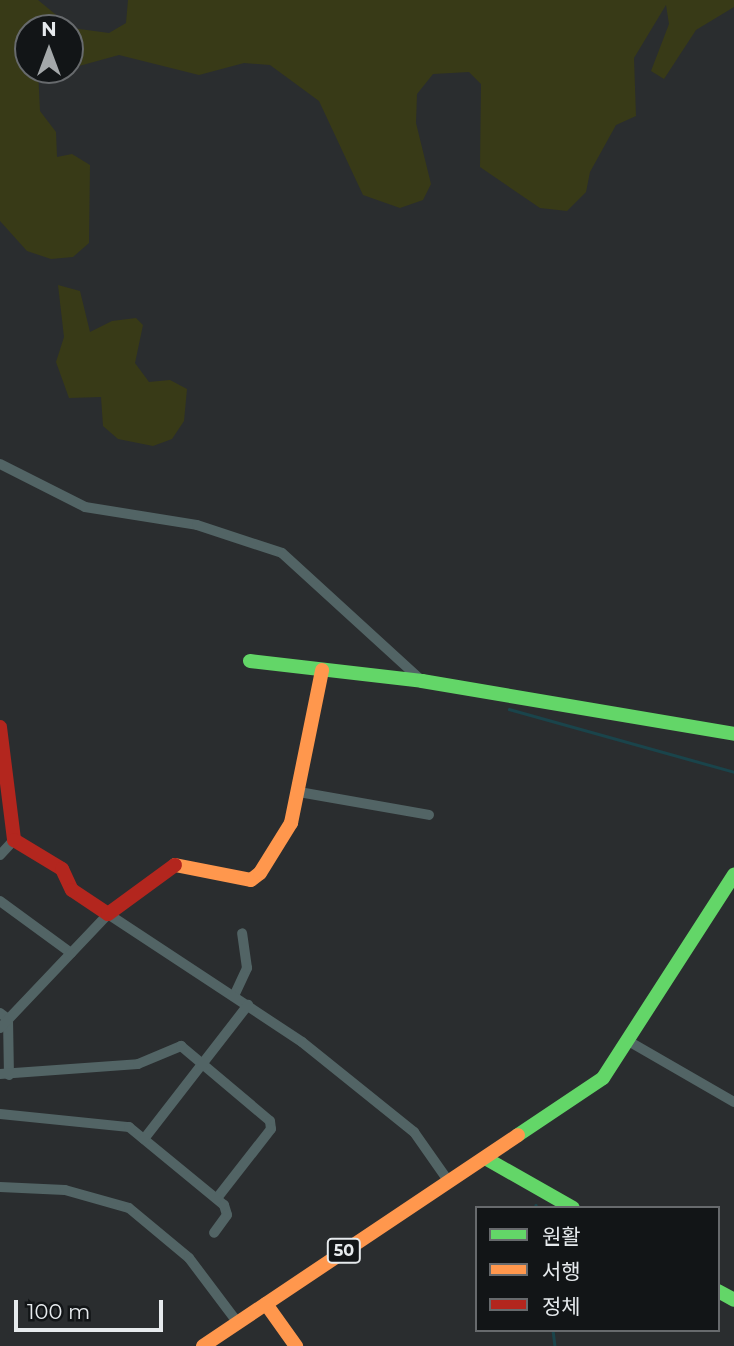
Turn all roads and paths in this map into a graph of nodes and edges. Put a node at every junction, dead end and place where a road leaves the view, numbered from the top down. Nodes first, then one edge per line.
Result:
1 (0, 464) edge
2 (250, 661) dead end
3 (322, 670) junction
4 (422, 681) junction
5 (0, 727) edge
6 (734, 734) edge
7 (299, 792) junction
8 (3, 800) edge
9 (429, 815) dead end
10 (14, 840) junction
11 (0, 855) edge
12 (734, 875) edge
13 (0, 901) edge
14 (108, 914) junction
15 (242, 933) dead end
16 (71, 953) junction
17 (234, 996) junction
18 (248, 1005) junction
19 (4, 1016) edge
20 (0, 1028) edge
21 (630, 1042) junction
22 (202, 1062) junction
23 (4, 1074) edge
24 (734, 1102) edge
25 (0, 1114) edge
26 (144, 1139) junction
27 (485, 1158) junction
28 (449, 1182) junction
29 (0, 1187) edge
30 (217, 1198) junction
31 (569, 1206) edge
32 (214, 1233) dead end
33 (266, 1304) junction
34 (238, 1323) junction
35 (203, 1346) edge
36 (296, 1346) edge

1 - 4 street
2 - 3 street
3 - 4 street
3 - 7 street
4 - 6 street
5 - 8 street
7 - 9 street
7 - 14 street
8 - 10 street
10 - 11 street
10 - 14 street
12 - 21 street
13 - 16 street
14 - 16 street
14 - 17 street
15 - 17 street
16 - 19 street
17 - 18 street
18 - 22 street
18 - 28 street
19 - 20 street
19 - 23 street
21 - 24 street
21 - 27 street
22 - 23 street
22 - 26 street
22 - 30 street
25 - 26 street
26 - 30 street
27 - 28 street, 50
27 - 31 street
28 - 33 street, 50
29 - 34 street
30 - 32 street
33 - 34 street, 50
33 - 36 street
34 - 35 street, 50

